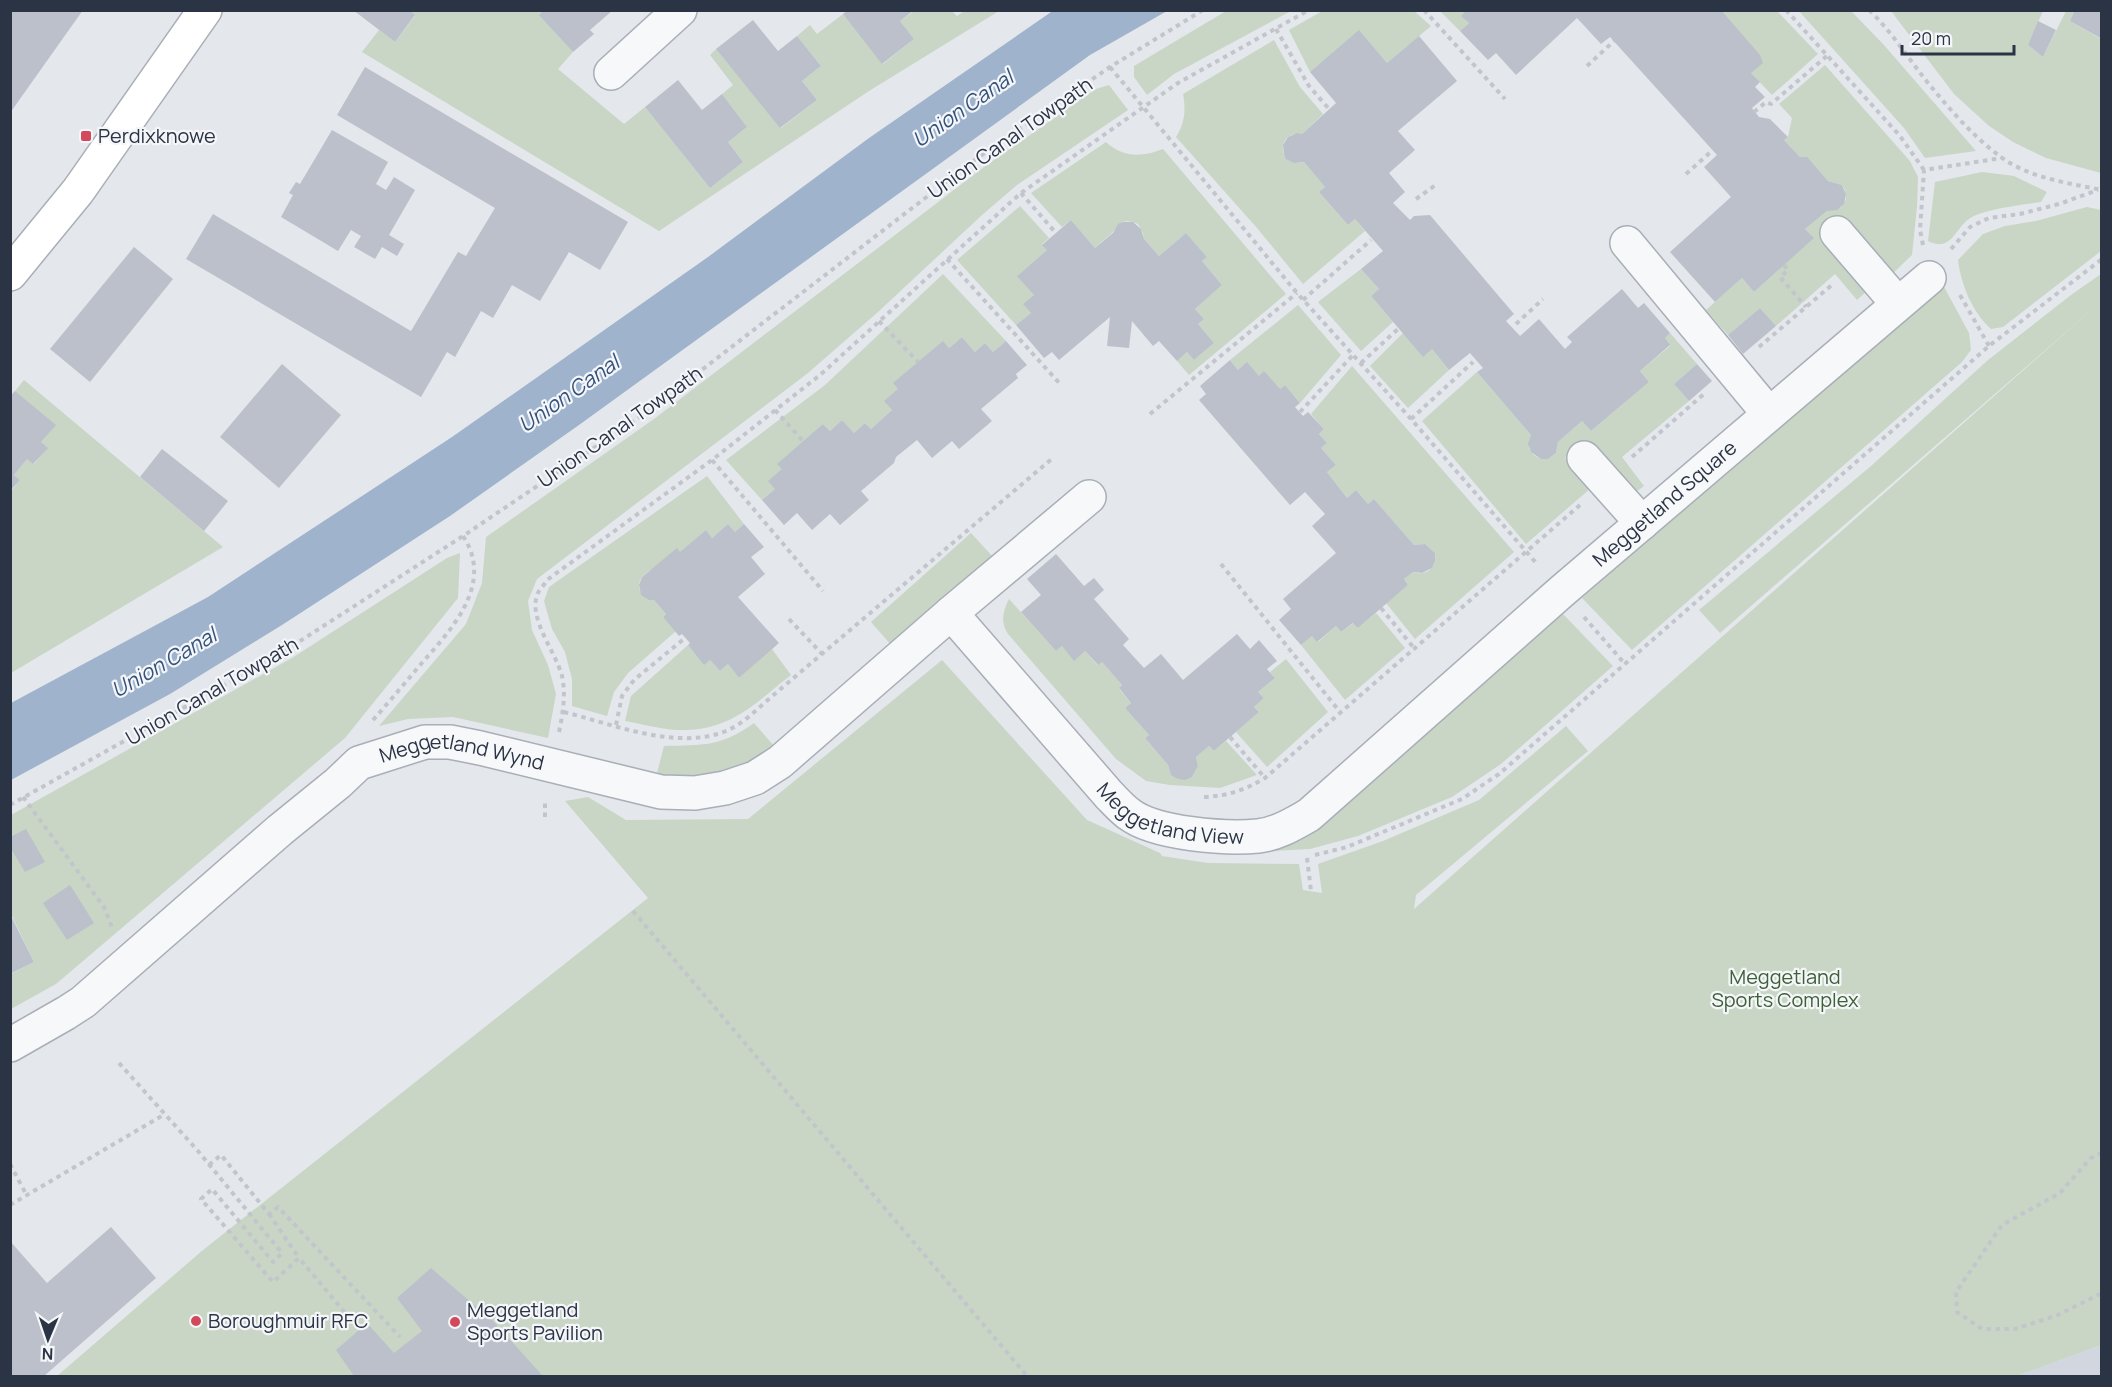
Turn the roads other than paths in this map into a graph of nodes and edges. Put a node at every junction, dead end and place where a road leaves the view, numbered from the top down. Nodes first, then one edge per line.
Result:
1 (205, 10) edge
2 (680, 10) edge
3 (611, 73) dead end
4 (1837, 233) dead end
5 (1627, 243) dead end
6 (1934, 261) road end
7 (10, 274) edge
8 (1898, 304) junction
9 (1769, 414) junction
10 (1584, 458) dead end
11 (1089, 496) dead end
12 (1642, 523) junction
13 (1561, 592) joint
14 (951, 613) junction
15 (10, 1045) edge

1 - 7 street
2 - 3 street
4 - 8 street
5 - 9 street
6 - 8 street, Meggetland Square
8 - 9 street, Meggetland Square
9 - 12 street, Meggetland Square
10 - 12 street
11 - 14 street
12 - 13 street, Meggetland Square
13 - 14 street, Meggetland View
14 - 15 street, Meggetland Wynd

